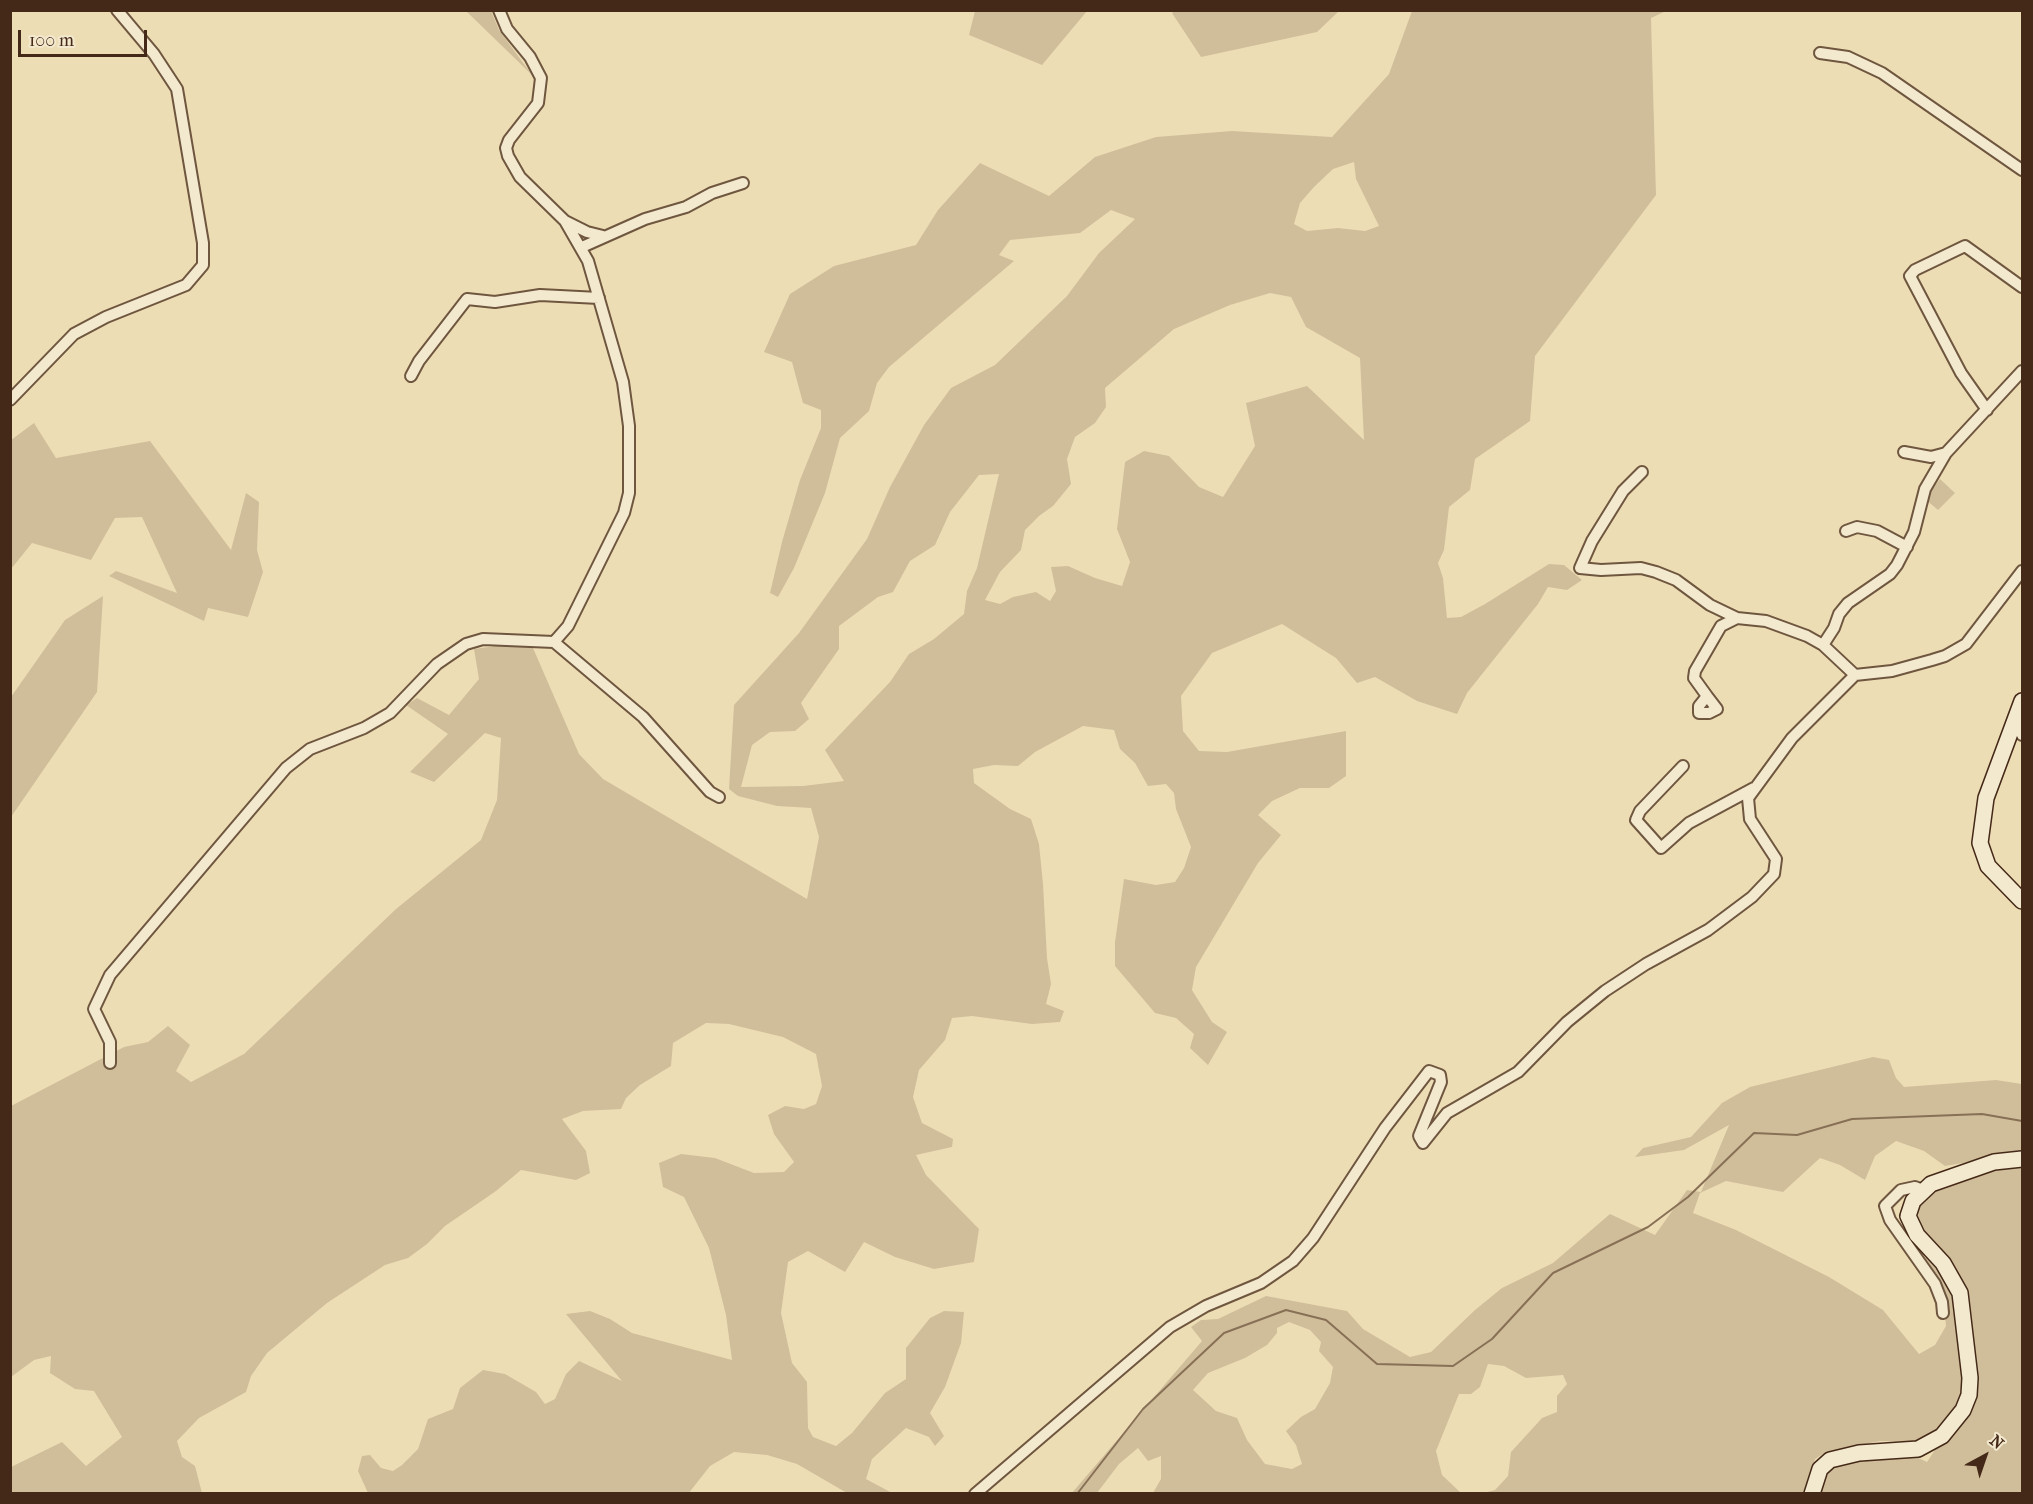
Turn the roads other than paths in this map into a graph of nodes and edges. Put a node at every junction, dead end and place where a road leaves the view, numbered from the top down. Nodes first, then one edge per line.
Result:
1 (117, 10) edge
2 (499, 10) edge
3 (1821, 53) dead end
4 (2022, 170) edge
5 (743, 183) dead end
6 (565, 220) junction
7 (603, 236) junction
8 (582, 247) junction
9 (2022, 287) edge
10 (599, 298) junction
11 (2022, 371) edge
12 (411, 376) dead end
13 (10, 400) edge
14 (1987, 410) junction
15 (1904, 452) dead end
16 (1946, 453) junction
17 (1642, 472) dead end
18 (1846, 531) dead end
19 (1907, 547) junction
20 (2022, 571) edge
21 (1737, 618) junction
22 (554, 642) junction
23 (1823, 645) junction
24 (1855, 675) junction
25 (1707, 696) dead end
26 (2022, 701) edge
27 (2016, 719) junction
28 (2022, 735) edge
29 (1683, 766) dead end
30 (1754, 788) junction
31 (719, 796) dead end
32 (2022, 901) edge
33 (110, 1063) dead end
34 (2022, 1159) edge
35 (1923, 1190) junction
36 (1943, 1313) dead end
37 (975, 1494) edge
38 (1812, 1494) edge

1 - 13 street
2 - 6 street
3 - 4 street
5 - 7 street
6 - 7 street
6 - 8 street
7 - 8 street
8 - 10 street
9 - 14 street
10 - 12 street
10 - 22 street
11 - 14 street
14 - 16 street
15 - 16 street
16 - 19 street
17 - 21 street
18 - 19 street
19 - 23 street
20 - 24 street
21 - 23 street
21 - 25 street
22 - 31 street
22 - 33 street
23 - 24 street
24 - 30 street
26 - 27 street
27 - 28 street
27 - 32 street
29 - 30 street
30 - 37 street
34 - 35 street
35 - 36 street
35 - 38 street

